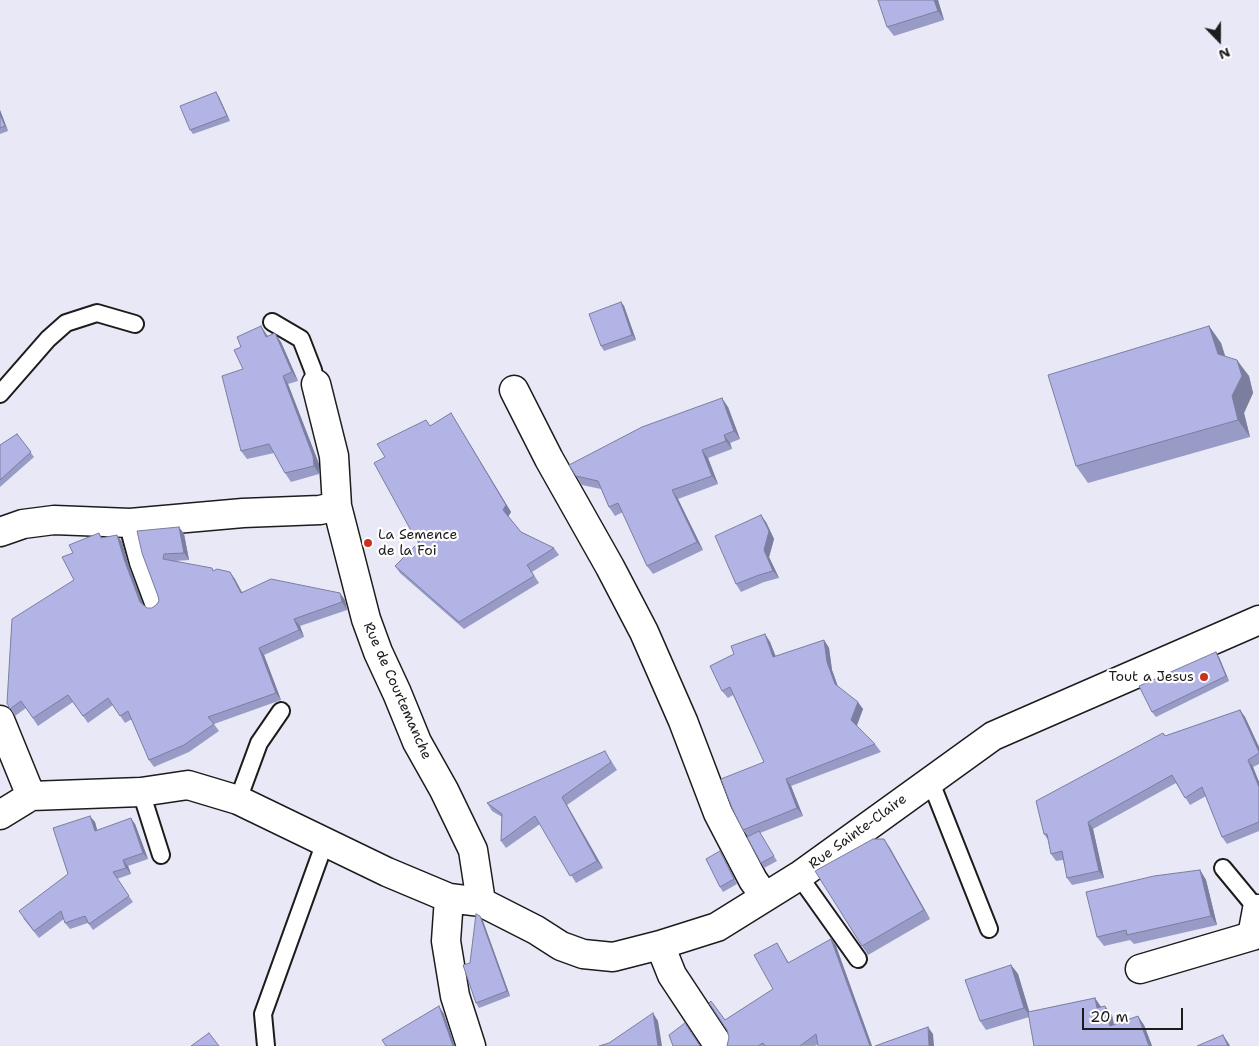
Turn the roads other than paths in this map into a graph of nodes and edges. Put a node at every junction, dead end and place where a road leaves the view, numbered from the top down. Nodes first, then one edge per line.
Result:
1 (272, 322) dead end
2 (135, 324) dead end
3 (316, 384) joint
4 (514, 390) dead end
5 (0, 394) edge
6 (337, 506) junction
7 (130, 523) junction
8 (0, 532) edge
9 (154, 606) edge
10 (1259, 620) edge
11 (280, 711) dead end
12 (0, 720) edge
13 (930, 780) junction
14 (141, 792) junction
15 (31, 796) junction
16 (238, 800) junction
17 (0, 815) edge
18 (326, 842) junction
19 (161, 855) dead end
20 (1223, 868) dead end
21 (799, 876) junction
22 (765, 897) junction
23 (449, 898) junction
24 (481, 902) junction
25 (1258, 909) edge
26 (988, 929) dead end
27 (660, 945) junction
28 (858, 958) edge
29 (1140, 969) dead end
30 (266, 1046) edge
31 (471, 1046) edge
32 (719, 1046) edge

1 - 3 lane
2 - 5 lane
3 - 6 street, Rue de Courtemanche
4 - 22 street
6 - 7 street
6 - 24 street, Rue de Courtemanche
7 - 8 street
7 - 9 lane
10 - 13 street, Rue Sainte-Claire
11 - 16 lane
12 - 15 street
13 - 21 street, Rue Sainte-Claire
13 - 26 lane
14 - 15 street, Rue Sainte-Claire
14 - 16 street, Rue Sainte-Claire
14 - 19 lane
15 - 17 street
16 - 18 street, Rue Sainte-Claire
18 - 23 street, Rue Sainte-Claire
18 - 30 lane
20 - 25 lane
21 - 22 street, Rue Sainte-Claire
21 - 28 lane
22 - 27 street, Rue Sainte-Claire
23 - 24 street, Rue Sainte-Claire
23 - 31 street
24 - 27 street, Rue Sainte-Claire
25 - 29 street
27 - 32 street

